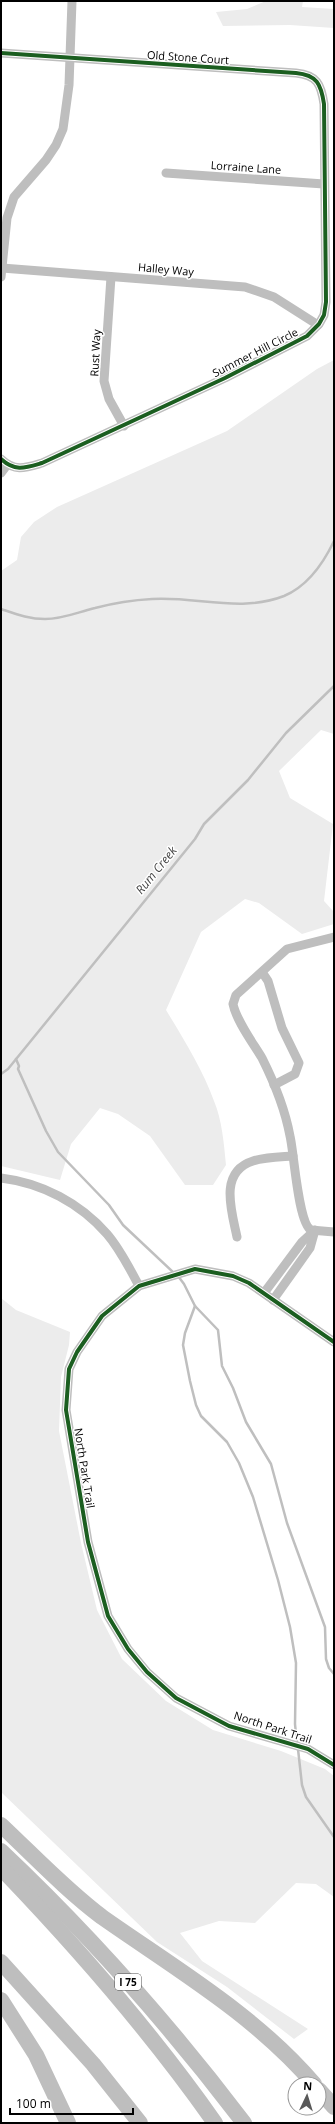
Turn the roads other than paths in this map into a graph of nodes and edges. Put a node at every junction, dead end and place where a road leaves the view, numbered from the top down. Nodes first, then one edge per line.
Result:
1 (72, 1) edge
2 (1, 53) edge
3 (70, 58) junction
4 (304, 74) joint
5 (166, 174) dead end
6 (324, 184) junction
7 (1, 273) edge
8 (111, 277) junction
9 (318, 325) junction
10 (124, 426) junction
11 (4, 462) edge
12 (1, 473) edge
13 (334, 937) edge
14 (262, 972) junction
15 (274, 1085) junction
16 (293, 1156) junction
17 (1, 1178) edge
18 (315, 1230) junction
19 (334, 1232) edge
20 (237, 1237) dead end
21 (139, 1286) junction
22 (264, 1293) junction
23 (273, 1300) junction
24 (334, 1342) edge
25 (334, 1765) edge
26 (1, 1825) edge
27 (1, 1851) edge
28 (1, 1868) edge
29 (1, 1962) edge
30 (1, 2000) edge
31 (306, 2076) edge
32 (327, 2099) edge
33 (334, 2107) edge
34 (68, 2123) edge
35 (140, 2123) edge
36 (215, 2123) edge
37 (244, 2123) edge

1 - 3 street
2 - 3 street, Old Stone Court
3 - 4 street, Old Stone Court
3 - 7 street
4 - 6 street, Summer Hill Circle
5 - 6 street, Lorraine Lane
6 - 9 street, Summer Hill Circle
7 - 8 street, Halley Way
8 - 9 street, Halley Way
8 - 10 street, Rust Way
9 - 10 street, Summer Hill Circle
10 - 11 street, Summer Hill Circle
11 - 12 street
13 - 14 street
14 - 15 street
14 - 15 street
15 - 16 street
16 - 18 street
16 - 20 street
17 - 21 street
18 - 19 street
18 - 22 street
18 - 23 street
21 - 22 street, North Park Trail
21 - 25 street, North Park Trail
22 - 23 street, North Park Trail
23 - 24 street, North Park Trail
26 - 31 highway
27 - 37 highway, I 75
28 - 36 highway
29 - 35 highway
30 - 34 highway
32 - 33 highway

